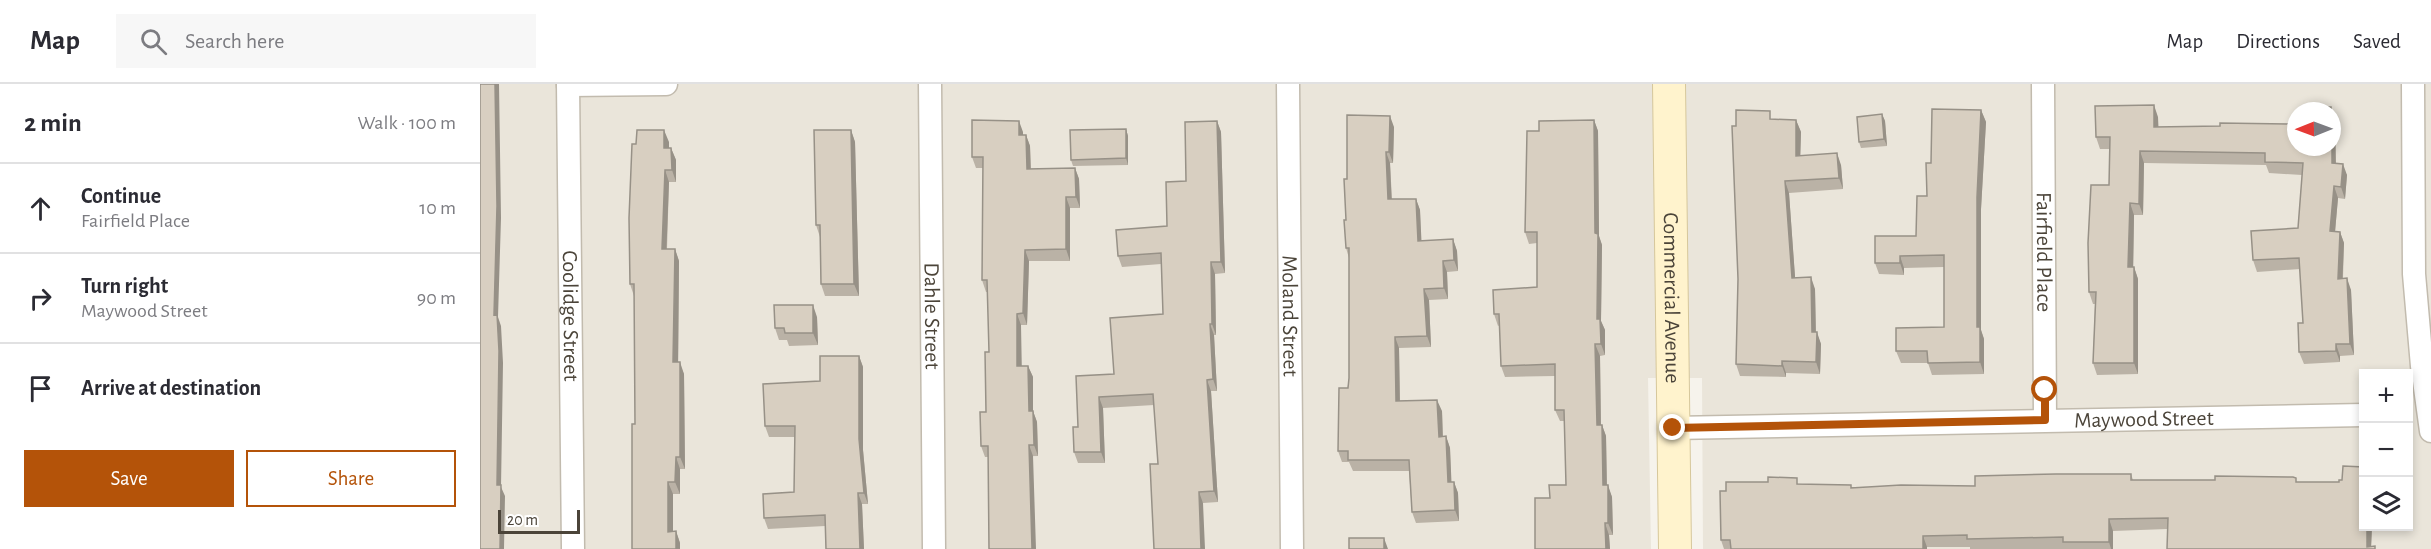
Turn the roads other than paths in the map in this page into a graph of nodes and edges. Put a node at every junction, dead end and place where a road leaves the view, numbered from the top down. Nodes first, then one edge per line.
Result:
1 (568, 84) edge
2 (666, 84) edge
3 (930, 84) edge
4 (1288, 84) edge
5 (1669, 84) edge
6 (2043, 84) edge
7 (2413, 84) edge
8 (2359, 416) edge
9 (2425, 417) edge
10 (2045, 420) junction
11 (1673, 428) junction
12 (573, 549) edge
13 (934, 549) edge
14 (1292, 549) edge
15 (1675, 549) edge

1 - 2 street
1 - 12 street, Coolidge Street
3 - 13 street, Dahle Street
4 - 14 street, Moland Street
5 - 11 street, Commercial Avenue
6 - 10 street, Fairfield Place
7 - 9 street
8 - 10 street, Maywood Street
10 - 11 street, Maywood Street
11 - 15 street, Commercial Avenue

